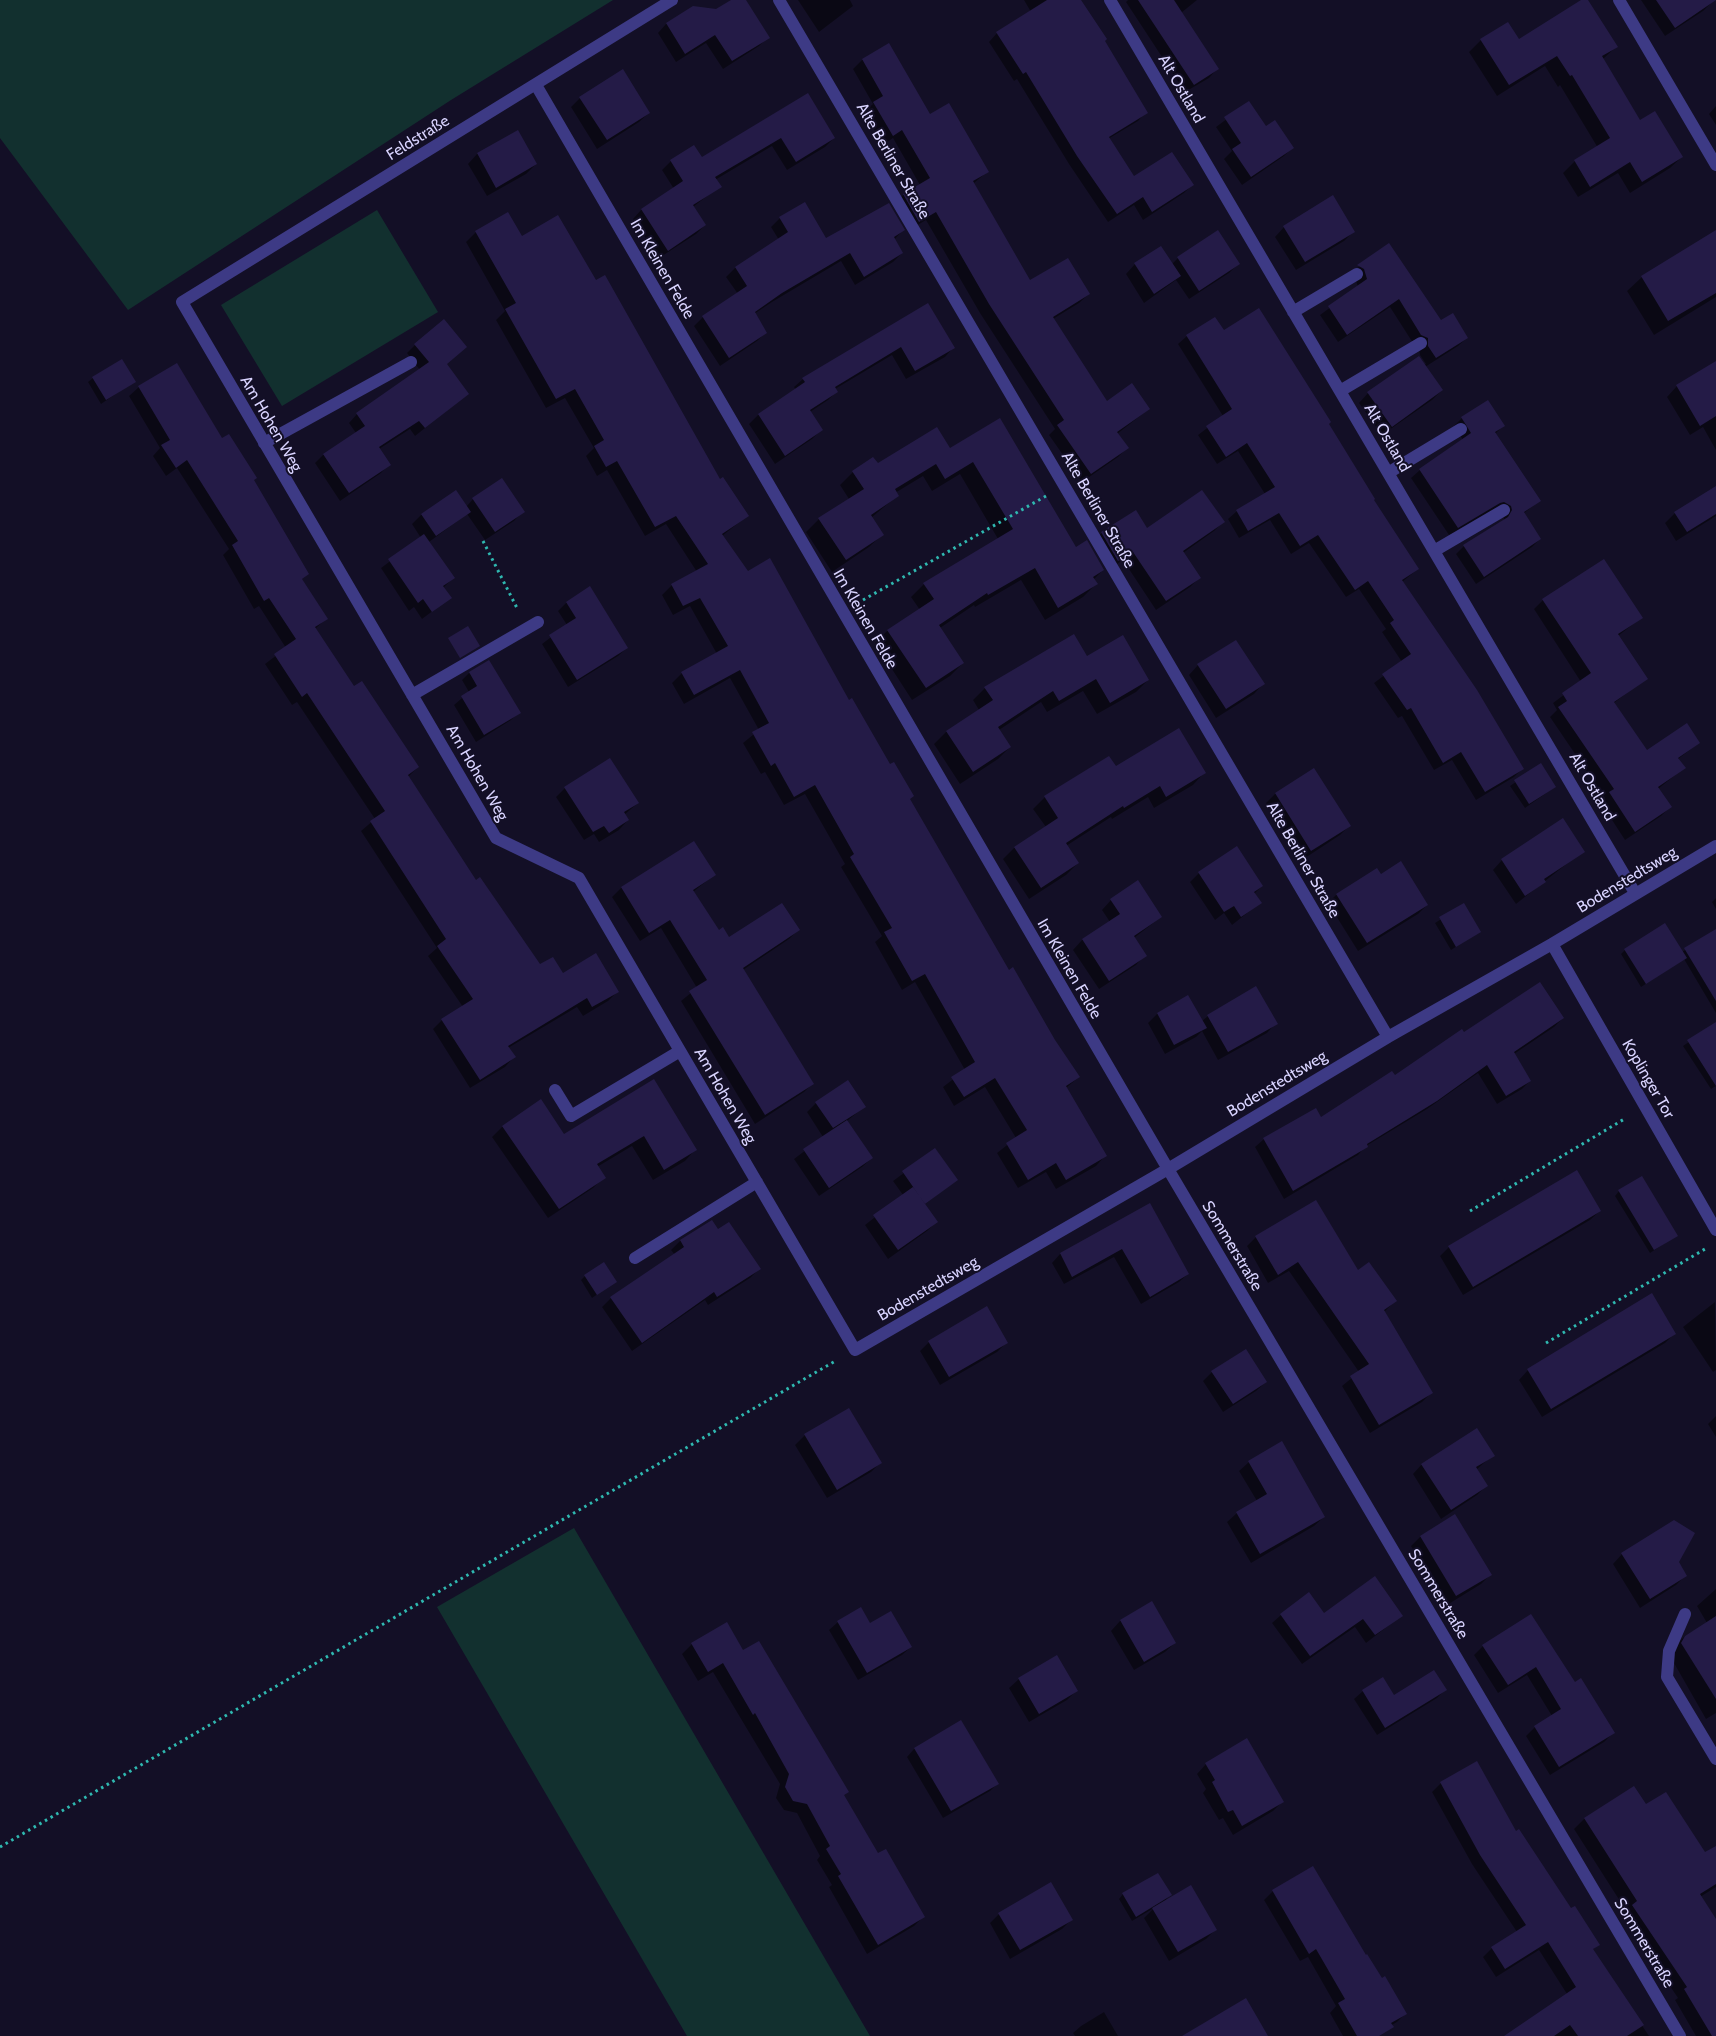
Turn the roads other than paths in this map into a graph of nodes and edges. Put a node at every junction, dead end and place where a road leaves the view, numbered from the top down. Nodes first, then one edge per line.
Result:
1 (672, 0) edge
2 (779, 0) edge
3 (1110, 0) edge
4 (1620, 0) edge
5 (536, 85) junction
6 (1716, 165) edge
7 (1357, 274) dead end
8 (182, 302) joint
9 (1294, 312) junction
10 (1421, 342) dead end
11 (411, 362) dead end
12 (1340, 391) junction
13 (1461, 429) dead end
14 (264, 443) junction
15 (1388, 473) junction
16 (1504, 510) dead end
17 (1434, 552) junction
18 (533, 625) road end
19 (412, 695) junction
20 (1716, 846) edge
21 (1635, 893) junction
22 (1552, 944) junction
23 (1388, 1037) junction
24 (680, 1050) junction
25 (555, 1090) dead end
26 (1168, 1170) junction
27 (757, 1182) junction
28 (1716, 1230) edge
29 (635, 1258) dead end
30 (855, 1350) joint
31 (1685, 1614) dead end
32 (1716, 1759) edge
33 (1680, 2036) edge

1 - 5 street, Feldstraße
2 - 23 street, Alte Berliner Straße
3 - 9 street, Alt Ostland
4 - 6 street
5 - 8 street, Feldstraße
5 - 26 street, Im Kleinen Felde
7 - 9 street
8 - 14 street, Am Hohen Weg
9 - 12 street, Alt Ostland
10 - 12 street
11 - 14 street
12 - 15 street, Alt Ostland
13 - 15 street
14 - 19 street, Am Hohen Weg
15 - 17 street, Alt Ostland
16 - 17 street
17 - 21 street, Alt Ostland
18 - 19 street
19 - 24 street, Am Hohen Weg
20 - 21 street, Bodenstedtsweg
21 - 22 street, Bodenstedtsweg
22 - 23 street, Bodenstedtsweg
22 - 28 street, Koplinger Tor
23 - 26 street, Bodenstedtsweg
24 - 25 street
24 - 27 street, Am Hohen Weg
26 - 30 street, Bodenstedtsweg
26 - 33 street, Sommerstraße
27 - 29 street
27 - 30 street, Am Hohen Weg
31 - 32 street

